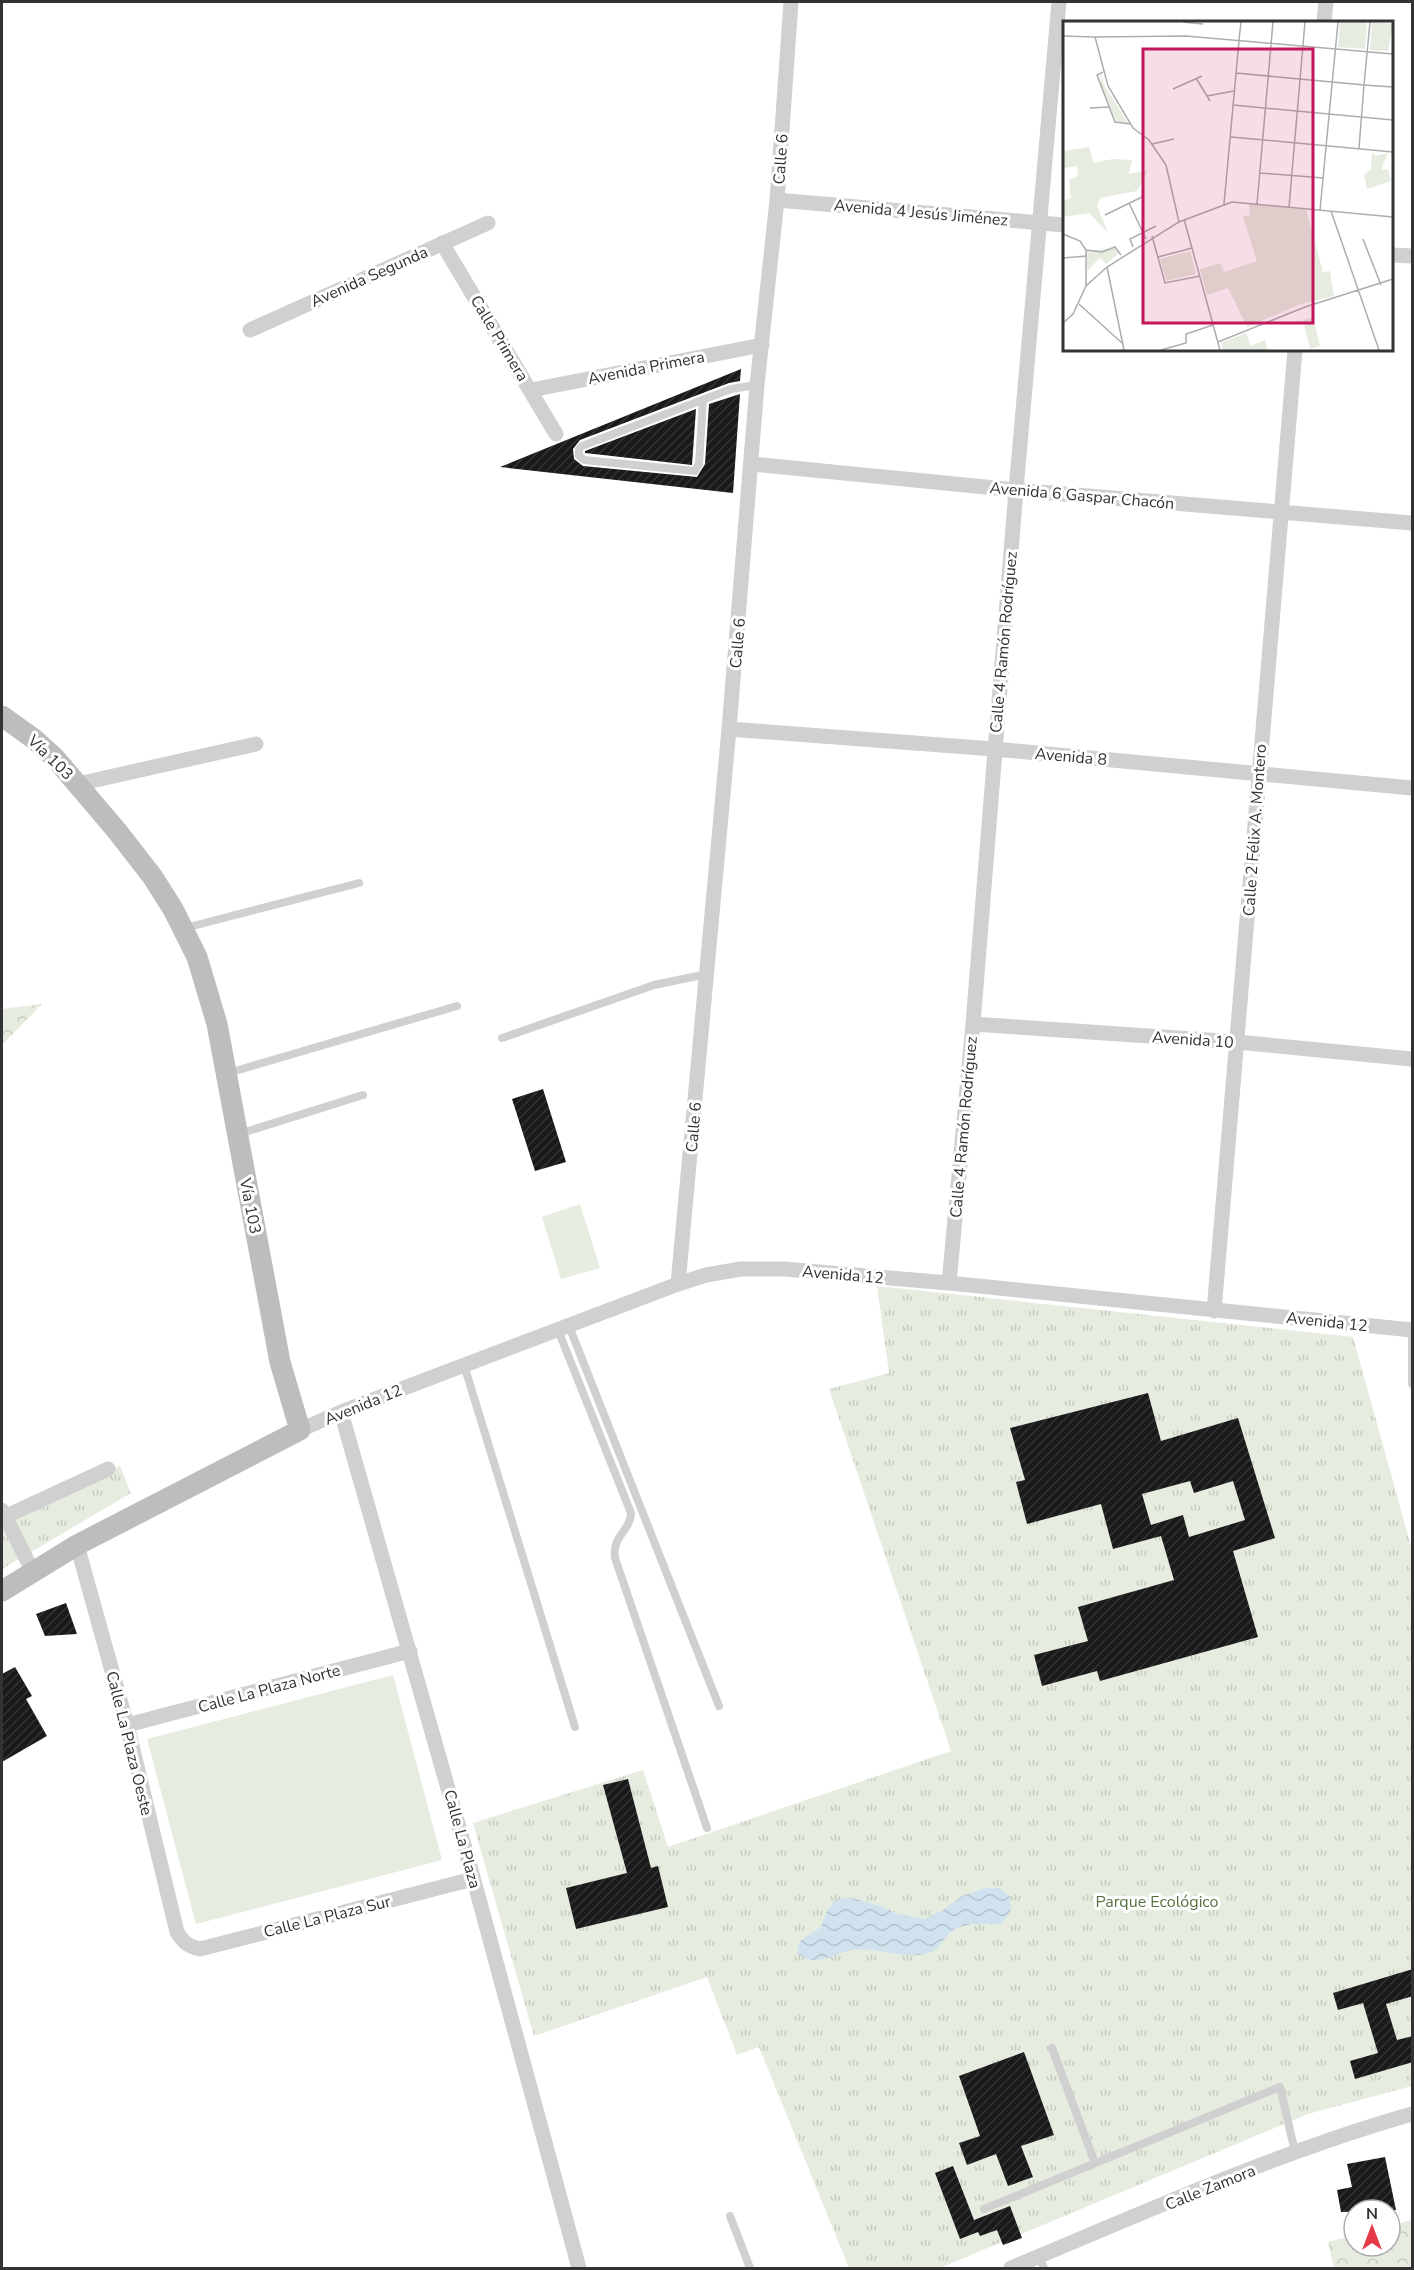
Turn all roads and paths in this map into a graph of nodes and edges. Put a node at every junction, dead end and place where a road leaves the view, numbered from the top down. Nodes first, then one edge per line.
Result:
1 (791, 2) edge
2 (1059, 2) edge
3 (1326, 2) edge
4 (1324, 21) edge
5 (777, 200) junction
6 (488, 223) dead end
7 (1041, 223) junction
8 (1063, 225) edge
9 (442, 243) junction
10 (1393, 255) edge
11 (1413, 256) edge
12 (250, 330) dead end
13 (762, 345) junction
14 (1295, 351) edge
15 (757, 385) junction
16 (531, 390) junction
17 (703, 400) junction
18 (556, 434) dead end
19 (752, 464) junction
20 (1016, 490) junction
21 (1280, 512) junction
22 (1413, 524) edge
23 (2, 716) edge
24 (729, 729) junction
25 (256, 744) dead end
26 (994, 749) junction
27 (1258, 772) junction
28 (78, 784) junction
29 (1413, 788) edge
30 (359, 883) dead end
31 (184, 928) junction
32 (708, 974) junction
33 (457, 1006) dead end
34 (973, 1024) junction
35 (502, 1038) dead end
36 (1237, 1042) junction
37 (1413, 1059) edge
38 (227, 1073) junction
39 (363, 1095) dead end
40 (237, 1134) junction
41 (949, 1283) junction
42 (678, 1284) junction
43 (1214, 1311) junction
44 (563, 1328) junction
45 (1412, 1330) edge
46 (464, 1365) junction
47 (1413, 1384) edge
48 (341, 1412) junction
49 (300, 1430) junction
50 (108, 1469) dead end
51 (3, 1515) edge
52 (76, 1545) junction
53 (33, 1572) junction
54 (2, 1591) edge
55 (410, 1651) junction
56 (719, 1706) dead end
57 (127, 1725) junction
58 (575, 1727) dead end
59 (707, 1828) dead end
60 (473, 1878) junction
61 (183, 1941) joint
62 (1052, 2048) dead end
63 (1413, 2114) edge
64 (1295, 2152) junction
65 (1095, 2163) junction
66 (984, 2209) dead end
67 (730, 2216) dead end
68 (1041, 2263) edge
69 (579, 2268) edge
70 (750, 2268) edge
71 (1011, 2268) edge

1 - 5 street, Calle 6
2 - 7 street, Calle 4 Ramón Rodríguez
3 - 4 street
5 - 7 street, Avenida 4 Jesús Jiménez
5 - 13 street, Calle 6
6 - 9 street, Avenida Segunda
7 - 8 street, Avenida 4 Jesús Jiménez
7 - 20 street, Calle 4 Ramón Rodríguez
9 - 12 street, Avenida Segunda
9 - 16 street, Calle Primera
10 - 11 street
13 - 15 street, Calle 6
13 - 16 street, Avenida Primera
14 - 21 street, Calle 2 Félix A. Montero
15 - 17 lane
15 - 19 street, Calle 6
16 - 18 street, Calle Primera
17 - 17 lane
19 - 20 street, Avenida 6 Gaspar Chacón
19 - 24 street, Calle 6
20 - 21 street, Avenida 6 Gaspar Chacón
20 - 26 street, Calle 4 Ramón Rodríguez
21 - 22 street, Avenida 6 Gaspar Chacón
21 - 27 street, Calle 2 Félix A. Montero
23 - 28 main road, Vía 103
24 - 26 street, Avenida 8
24 - 32 street, Calle 6
25 - 28 street
26 - 27 street, Avenida 8
26 - 34 street, Calle 4 Ramón Rodríguez
27 - 29 street, Avenida 8
27 - 36 street, Calle 2 Félix A. Montero
28 - 31 main road, Vía 103
30 - 31 lane
31 - 38 main road, Vía 103
32 - 35 lane
32 - 42 street, Calle 6
33 - 38 lane
34 - 36 street, Avenida 10
34 - 41 street, Calle 4 Ramón Rodríguez
36 - 37 street, Avenida 10
36 - 43 street, Calle 2 Félix A. Montero
38 - 40 main road, Vía 103
39 - 40 lane
40 - 49 main road, Vía 103
41 - 42 street, Avenida 12
41 - 43 street, Avenida 12
42 - 44 street, Avenida 12
43 - 45 street, Avenida 12
44 - 46 street, Avenida 12
44 - 56 lane
44 - 59 lane
45 - 47 lane
46 - 48 street, Avenida 12
46 - 58 lane
48 - 49 street, Avenida 12
48 - 55 street, Calle La Plaza
49 - 52 main road
50 - 51 street
51 - 53 street
52 - 53 main road
52 - 57 street, Calle La Plaza Oeste
53 - 54 main road
55 - 57 street, Calle La Plaza Norte
55 - 60 street, Calle La Plaza
57 - 61 street, Calle La Plaza Oeste
60 - 61 street, Calle La Plaza Sur
60 - 69 street, Calle La Plaza
62 - 65 lane
63 - 64 street, Calle Zamora
64 - 65 lane
64 - 68 street, Calle Zamora
65 - 66 lane
67 - 70 lane
68 - 71 street, Calle Zamora

